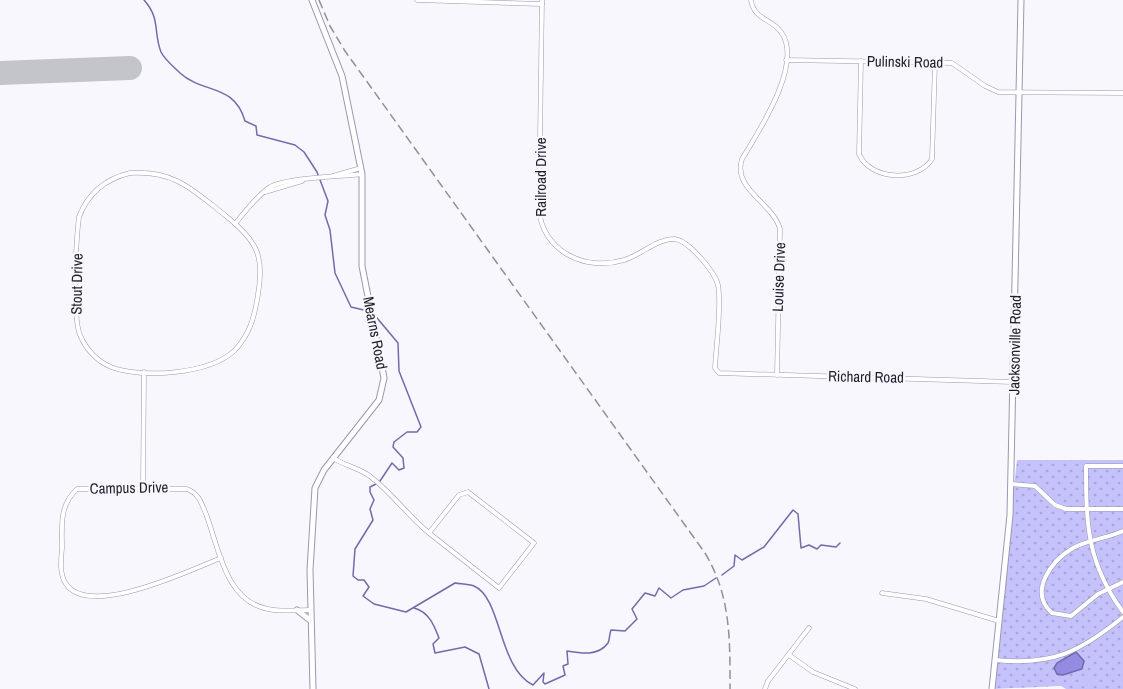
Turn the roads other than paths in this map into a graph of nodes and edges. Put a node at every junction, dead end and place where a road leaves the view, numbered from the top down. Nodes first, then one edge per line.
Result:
1 (312, 0) edge
2 (417, 0) edge
3 (751, 0) edge
4 (1021, 0) edge
5 (542, 2) edge
6 (786, 60) junction
7 (861, 62) junction
8 (935, 63) junction
9 (1019, 92) junction
10 (1123, 93) edge
11 (361, 171) junction
12 (236, 224) junction
13 (144, 372) junction
14 (718, 373) joint
15 (777, 375) junction
16 (1014, 382) junction
17 (333, 458) junction
18 (1123, 466) edge
19 (1011, 484) junction
20 (143, 487) junction
21 (1086, 510) junction
22 (1123, 510) edge
23 (1123, 531) edge
24 (429, 533) junction
25 (1090, 543) junction
26 (222, 558) junction
27 (1123, 582) edge
28 (1109, 589) junction
29 (882, 593) dead end
30 (297, 610) junction
31 (310, 610) junction
32 (1123, 612) edge
33 (1123, 617) edge
34 (311, 621) junction
35 (999, 621) junction
36 (809, 628) dead end
37 (789, 655) junction
38 (995, 660) junction
39 (313, 689) edge
40 (765, 689) edge
41 (855, 689) edge
42 (992, 689) edge

1 - 11 street, Mearns Road
2 - 5 street
3 - 6 street
4 - 9 street, Jacksonville Road
5 - 14 street, Railroad Drive
6 - 7 street, Pulinski Road
6 - 15 street, Louise Drive
7 - 8 street, Pulinski Road
7 - 8 street
8 - 9 street, Pulinski Road
9 - 10 street, Pulinski Road
9 - 16 street, Jacksonville Road
11 - 12 street
11 - 17 street, Mearns Road
12 - 13 street, Stout Drive
12 - 13 street, Stout Drive
13 - 20 street
14 - 15 street, Richard Road
15 - 16 street, Richard Road
16 - 19 street, Jacksonville Road
17 - 24 street
17 - 31 street, Mearns Road
18 - 21 street
19 - 21 street
19 - 35 street, Jacksonville Road
20 - 26 street, Campus Drive
20 - 26 street, Campus Drive
21 - 22 street
21 - 25 street
23 - 25 street
24 - 24 street
25 - 28 street
25 - 28 street
26 - 30 street, Campus Drive
27 - 28 street
28 - 32 street
29 - 35 street
30 - 31 street, Campus Drive
30 - 34 street
31 - 34 street, Mearns Road
33 - 38 street
34 - 39 street, Mearns Road
35 - 38 street, Jacksonville Road
36 - 37 street
37 - 40 street
37 - 41 street
38 - 42 street, Jacksonville Road

